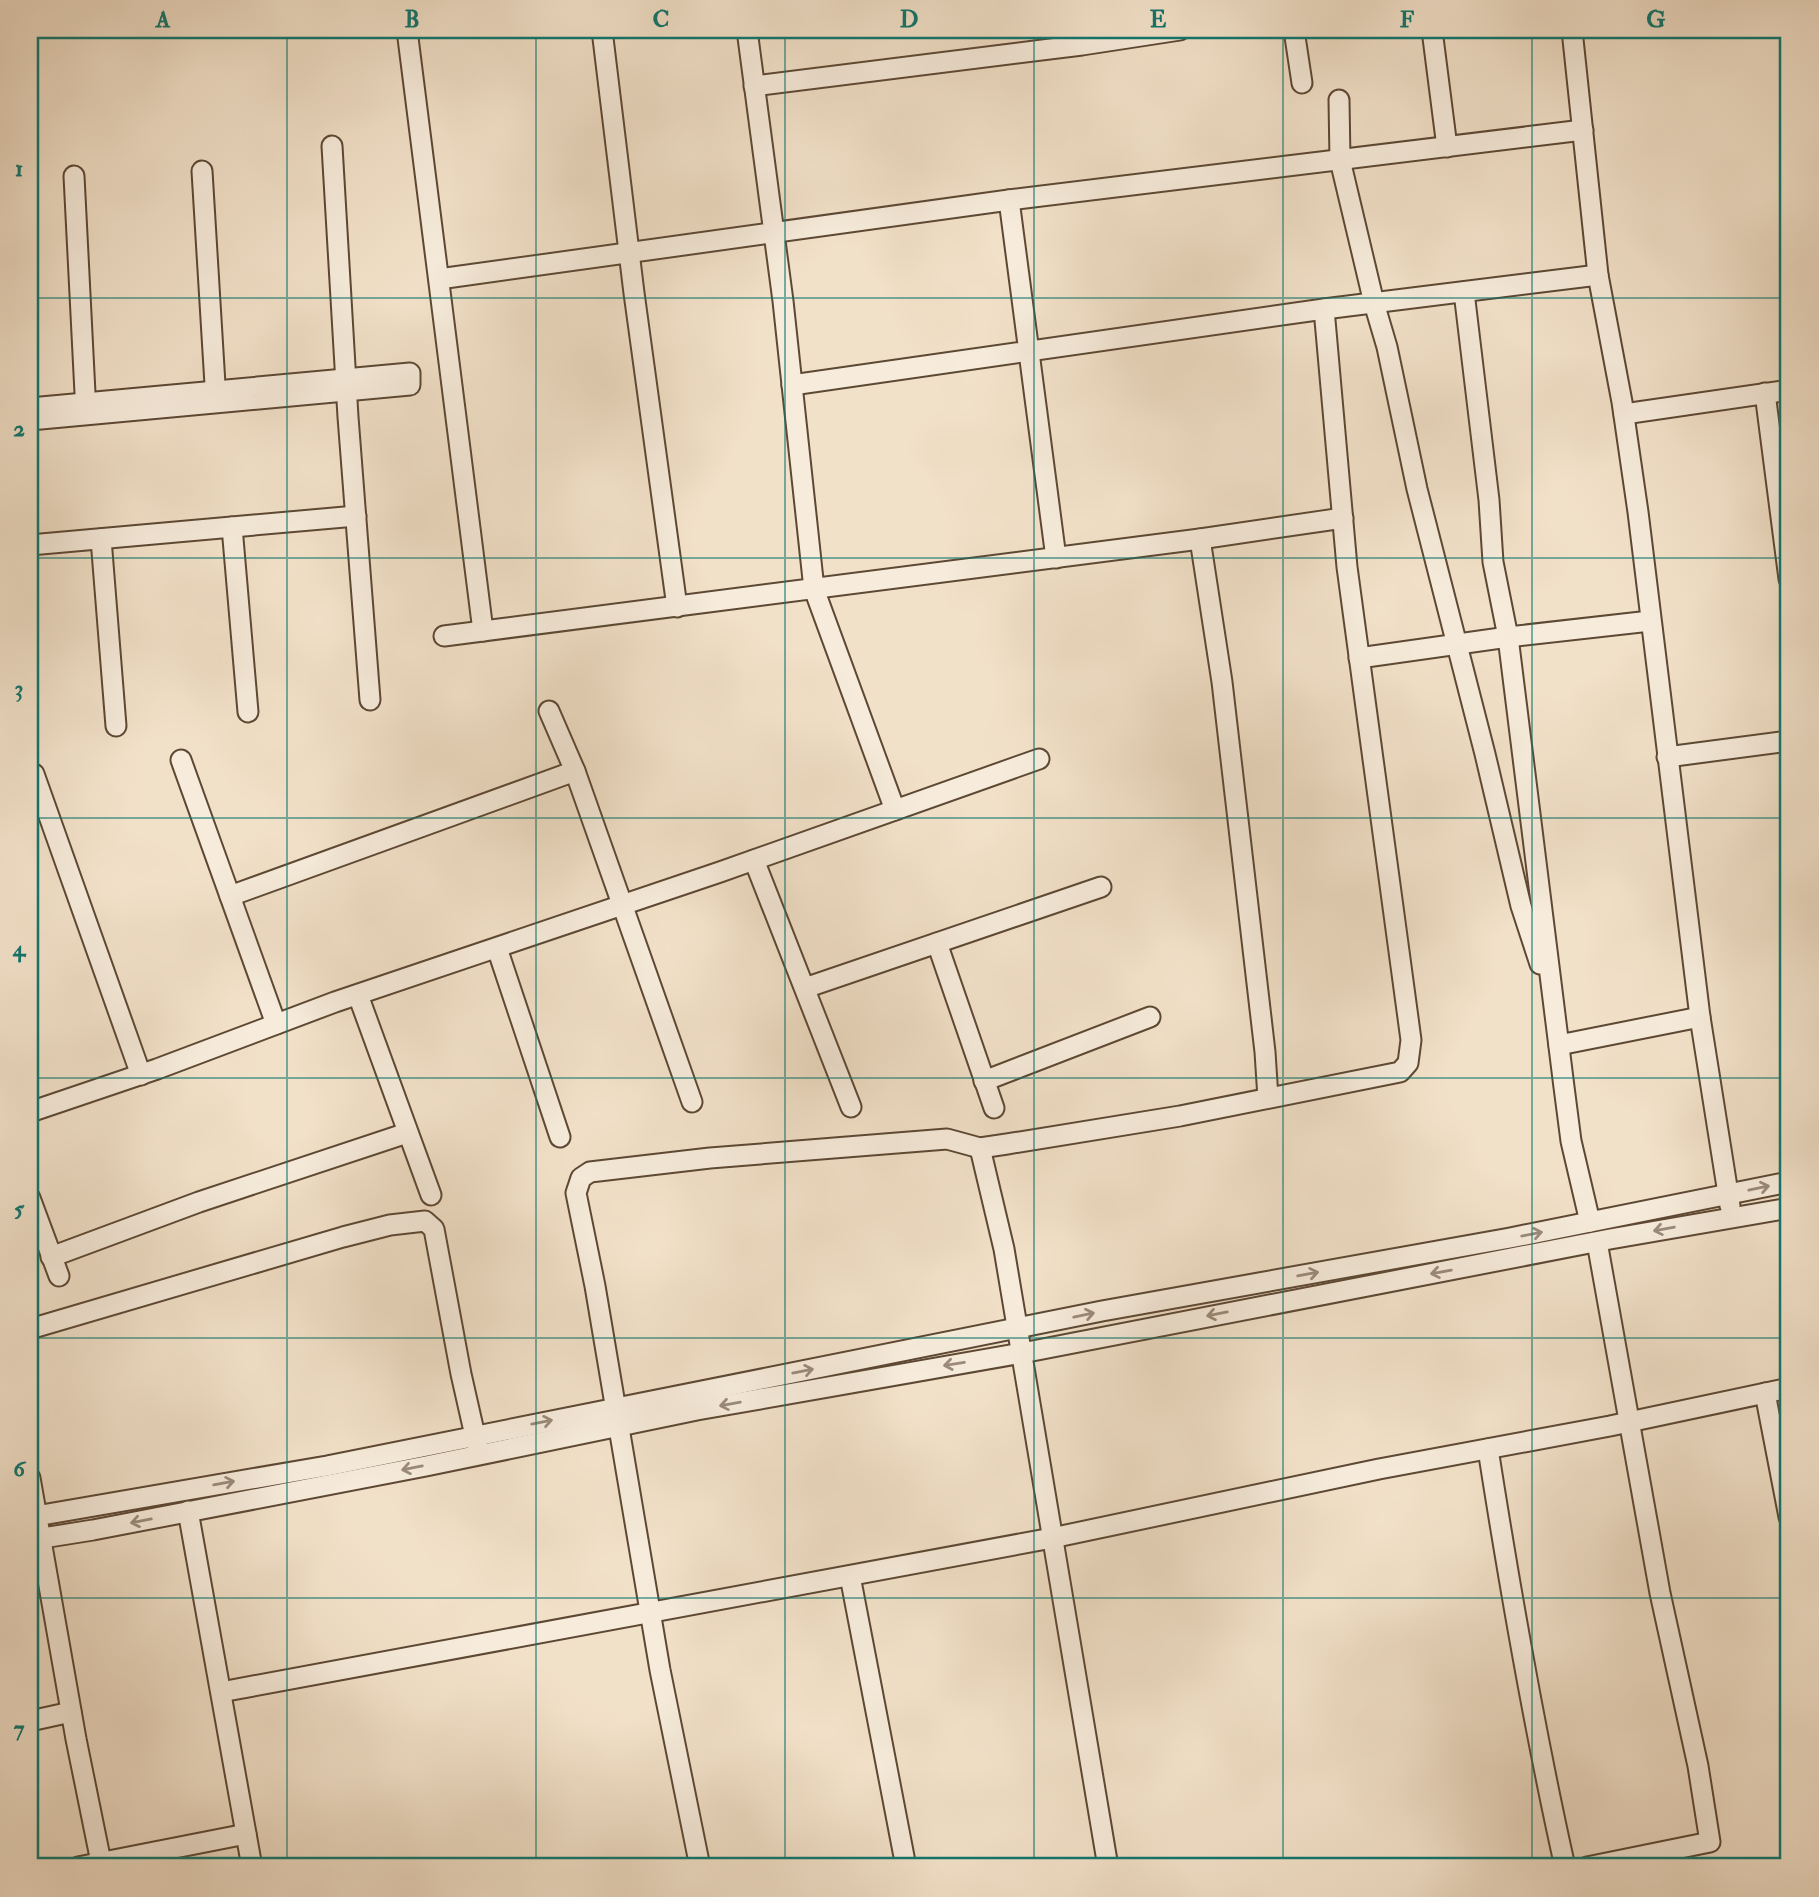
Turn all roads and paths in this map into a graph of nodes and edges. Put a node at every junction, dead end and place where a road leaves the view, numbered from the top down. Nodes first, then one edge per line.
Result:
1 (407, 30) edge
2 (602, 30) edge
3 (747, 30) edge
4 (1180, 30) edge
5 (1294, 30) edge
6 (1432, 30) edge
7 (1572, 30) edge
8 (1147, 32) edge
9 (1302, 83) dead end
10 (754, 86) junction
11 (1339, 100) dead end
12 (1583, 130) junction
13 (332, 146) dead end
14 (1447, 147) junction
15 (1340, 160) junction
16 (202, 171) dead end
17 (74, 176) dead end
18 (1009, 200) junction
19 (774, 233) junction
20 (629, 253) junction
21 (1598, 275) junction
22 (439, 279) junction
23 (1464, 292) junction
24 (1374, 303) junction
25 (1324, 309) junction
26 (1029, 351) junction
27 (346, 385) junction
28 (792, 385) junction
29 (1789, 390) edge
30 (1765, 393) junction
31 (216, 397) junction
32 (30, 408) edge
33 (85, 409) junction
34 (1624, 414) junction
35 (30, 420) edge
36 (356, 516) junction
37 (1343, 518) junction
38 (232, 527) junction
39 (101, 539) junction
40 (1200, 539) junction
41 (30, 545) edge
42 (1056, 558) junction
43 (1789, 579) edge
44 (814, 589) junction
45 (677, 607) junction
46 (1650, 621) junction
47 (483, 631) junction
48 (444, 636) dead end
49 (1508, 636) junction
50 (1457, 643) junction
51 (1359, 658) junction
52 (370, 700) dead end
53 (550, 711) dead end
54 (248, 712) dead end
55 (116, 726) dead end
56 (1789, 741) edge
57 (1667, 757) junction
58 (1039, 759) dead end
59 (181, 760) dead end
60 (575, 771) junction
61 (34, 774) dead end
62 (895, 810) junction
63 (754, 860) junction
64 (1101, 887) dead end
65 (230, 896) junction
66 (622, 906) junction
67 (937, 943) junction
68 (497, 948) junction
69 (805, 988) junction
70 (358, 995) junction
71 (1554, 1008) junction
72 (1150, 1017) dead end
73 (1700, 1017) junction
74 (276, 1024) junction
75 (1559, 1045) junction
76 (141, 1074) junction
77 (984, 1081) junction
78 (1268, 1098) junction
79 (692, 1102) dead end
80 (851, 1107) dead end
81 (994, 1108) dead end
82 (30, 1112) edge
83 (407, 1133) junction
84 (560, 1137) dead end
85 (980, 1148) junction
86 (1789, 1182) edge
87 (431, 1195) dead end
88 (1729, 1195) junction
89 (30, 1198) edge
90 (1789, 1208) edge
91 (1731, 1218) junction
92 (1590, 1222) junction
93 (1597, 1242) junction
94 (30, 1329) edge
95 (1018, 1329) junction
96 (1022, 1353) junction
97 (1789, 1388) edge
98 (1765, 1393) junction
99 (618, 1417) junction
100 (1630, 1422) junction
101 (477, 1445) junction
102 (1488, 1448) junction
103 (30, 1478) edge
104 (188, 1511) junction
105 (33, 1517) edge
106 (1789, 1517) edge
107 (1052, 1538) junction
108 (35, 1539) edge
109 (850, 1576) junction
110 (651, 1612) junction
111 (221, 1692) junction
112 (72, 1712) junction
113 (30, 1721) edge
114 (246, 1834) junction
115 (102, 1865) edge
116 (78, 1867) edge
117 (252, 1867) edge
118 (699, 1867) edge
119 (906, 1867) edge
120 (1108, 1867) edge
121 (1565, 1867) edge
122 (1587, 1867) edge

1 - 22 street
2 - 20 street
3 - 10 street
4 - 8 street
5 - 9 street
6 - 14 street
7 - 12 street
8 - 10 street
10 - 19 street
11 - 15 street
12 - 14 street
12 - 21 street
13 - 27 street
14 - 15 street
15 - 18 street
15 - 24 street
16 - 31 street
17 - 33 street
18 - 19 street
18 - 26 street
19 - 20 street
19 - 28 street
20 - 22 street
20 - 45 street
21 - 23 street
21 - 34 street
22 - 47 street
23 - 24 street
23 - 49 street
24 - 25 street
24 - 50 street
25 - 26 street
25 - 37 street
26 - 28 street
26 - 42 street
27 - 31 street
27 - 36 street
28 - 44 street
29 - 30 street
30 - 34 street
30 - 43 street
31 - 33 street
32 - 33 street
33 - 35 street
34 - 46 street
36 - 38 street
36 - 52 street
37 - 40 street
37 - 51 street
38 - 39 street
38 - 54 street
39 - 41 street
39 - 55 street
40 - 42 street
40 - 78 street
42 - 44 street
44 - 45 street
44 - 62 street
45 - 47 street
46 - 49 street
46 - 57 street
47 - 48 street
49 - 50 street
49 - 71 street
50 - 51 street
50 - 71 street
51 - 78 street
53 - 60 street
56 - 57 street
57 - 73 street
58 - 62 street
59 - 65 street
60 - 65 street
60 - 66 street
61 - 76 street
62 - 63 street
63 - 66 street
63 - 69 street
64 - 67 street
65 - 74 street
66 - 68 street
66 - 79 street
67 - 69 street
67 - 77 street
68 - 70 street
68 - 84 street
69 - 80 street
70 - 74 street
70 - 83 street
71 - 75 street
72 - 77 street
73 - 75 street
73 - 88 street
74 - 76 street
75 - 92 street
76 - 82 street
77 - 81 street
78 - 85 street
83 - 87 street
83 - 89 street
85 - 95 street
85 - 99 street
88 -> 86 street
88 - 91 street
88 - 92 street
90 - 91 street
91 -> 93 street
95 -> 92 street
93 -> 96 street
93 - 100 street
94 - 101 street
95 - 96 street
99 -> 95 street
96 -> 99 street
96 - 107 street
97 - 98 street
98 - 100 street
98 - 106 street
99 - 101 street
99 - 110 street
100 - 102 street
100 - 122 street
101 -> 104 street
105 -> 101 street
102 - 107 street
102 - 121 street
103 - 105 street
104 -> 108 street
104 - 111 street
105 - 108 street
107 - 109 street
107 - 120 street
108 - 112 street
109 - 110 street
109 - 119 street
110 - 111 street
110 - 118 street
111 - 114 street
112 - 113 street
112 - 115 street
114 - 115 street
114 - 117 street
115 - 116 street

